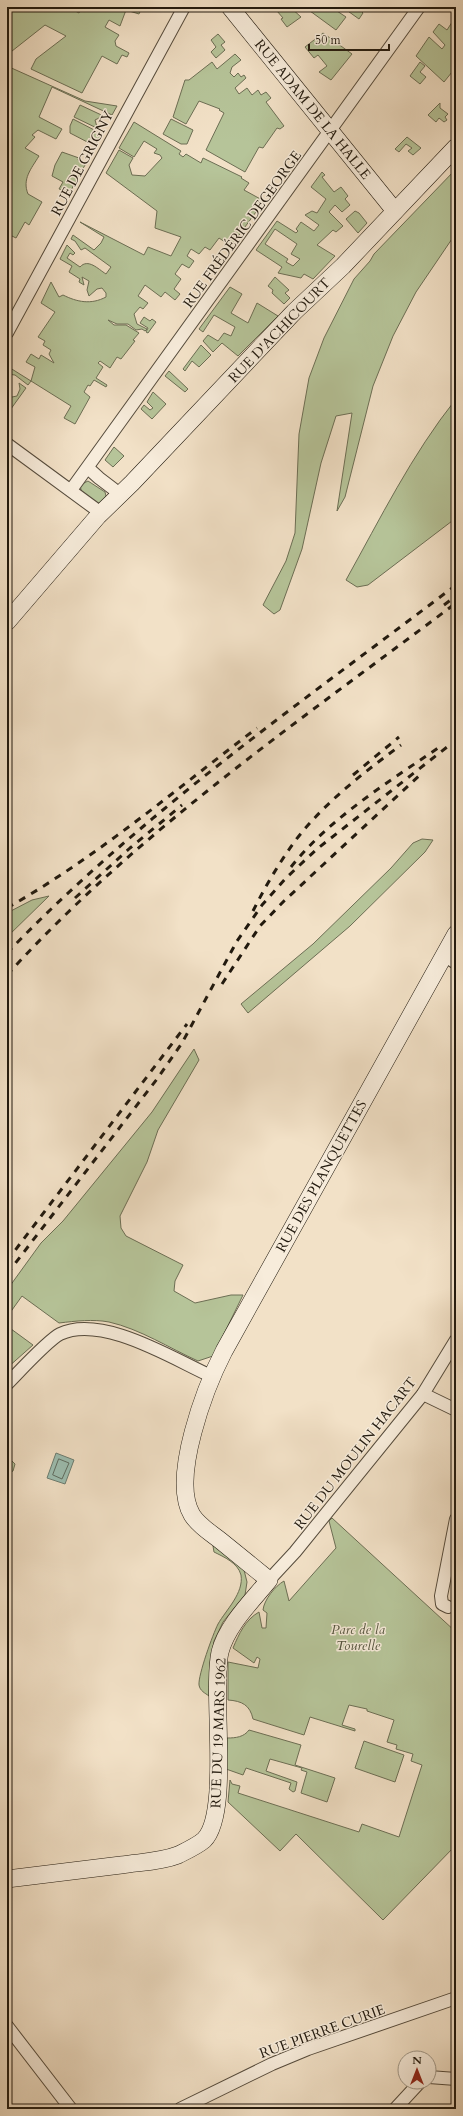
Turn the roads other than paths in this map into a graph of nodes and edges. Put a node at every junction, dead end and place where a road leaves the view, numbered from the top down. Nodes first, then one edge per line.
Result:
1 (184, 7) edge
2 (230, 7) edge
3 (419, 7) edge
4 (330, 130) junction
5 (456, 147) edge
6 (395, 211) junction
7 (7, 333) edge
8 (7, 444) edge
9 (88, 468) junction
10 (71, 490) junction
11 (120, 494) junction
12 (101, 513) junction
13 (7, 622) edge
14 (456, 934) edge
15 (450, 959) edge
16 (456, 1340) edge
17 (212, 1376) junction
18 (7, 1384) edge
19 (423, 1394) junction
20 (456, 1410) edge
21 (456, 1519) edge
22 (269, 1580) junction
23 (448, 1608) dead end
24 (7, 1879) edge
25 (456, 1998) edge
26 (7, 2026) edge
27 (437, 2078) edge
28 (456, 2079) edge
29 (413, 2090) edge
30 (71, 2109) edge
31 (182, 2109) edge
32 (395, 2109) edge

1 - 7 street, RUE DE GRIGNY
2 - 4 street, RUE ADAM DE LA HALLE
3 - 4 street, RUE FRÉDÉRIC DEGEORGE
4 - 6 street, RUE ADAM DE LA HALLE
4 - 9 street, RUE FRÉDÉRIC DEGEORGE
5 - 6 street, RUE D'ACHICOURT
6 - 11 street, RUE D'ACHICOURT
8 - 10 street
9 - 10 street, RUE FRÉDÉRIC DEGEORGE
9 - 11 street
10 - 12 street
11 - 12 street, RUE D'ACHICOURT
12 - 13 street, RUE D'ACHICOURT
14 - 15 street, RUE DES PLANQUETTES
15 - 17 street, RUE DES PLANQUETTES
16 - 19 street, RUE DU MOULIN HACART
17 - 18 street
17 - 22 street, RUE DES PLANQUETTES
19 - 20 street
19 - 22 street, RUE DU MOULIN HACART
21 - 23 street
22 - 24 street, RUE DU 19 MARS 1962
25 - 31 street, RUE PIERRE CURIE
26 - 30 street
27 - 28 street
29 - 32 street

